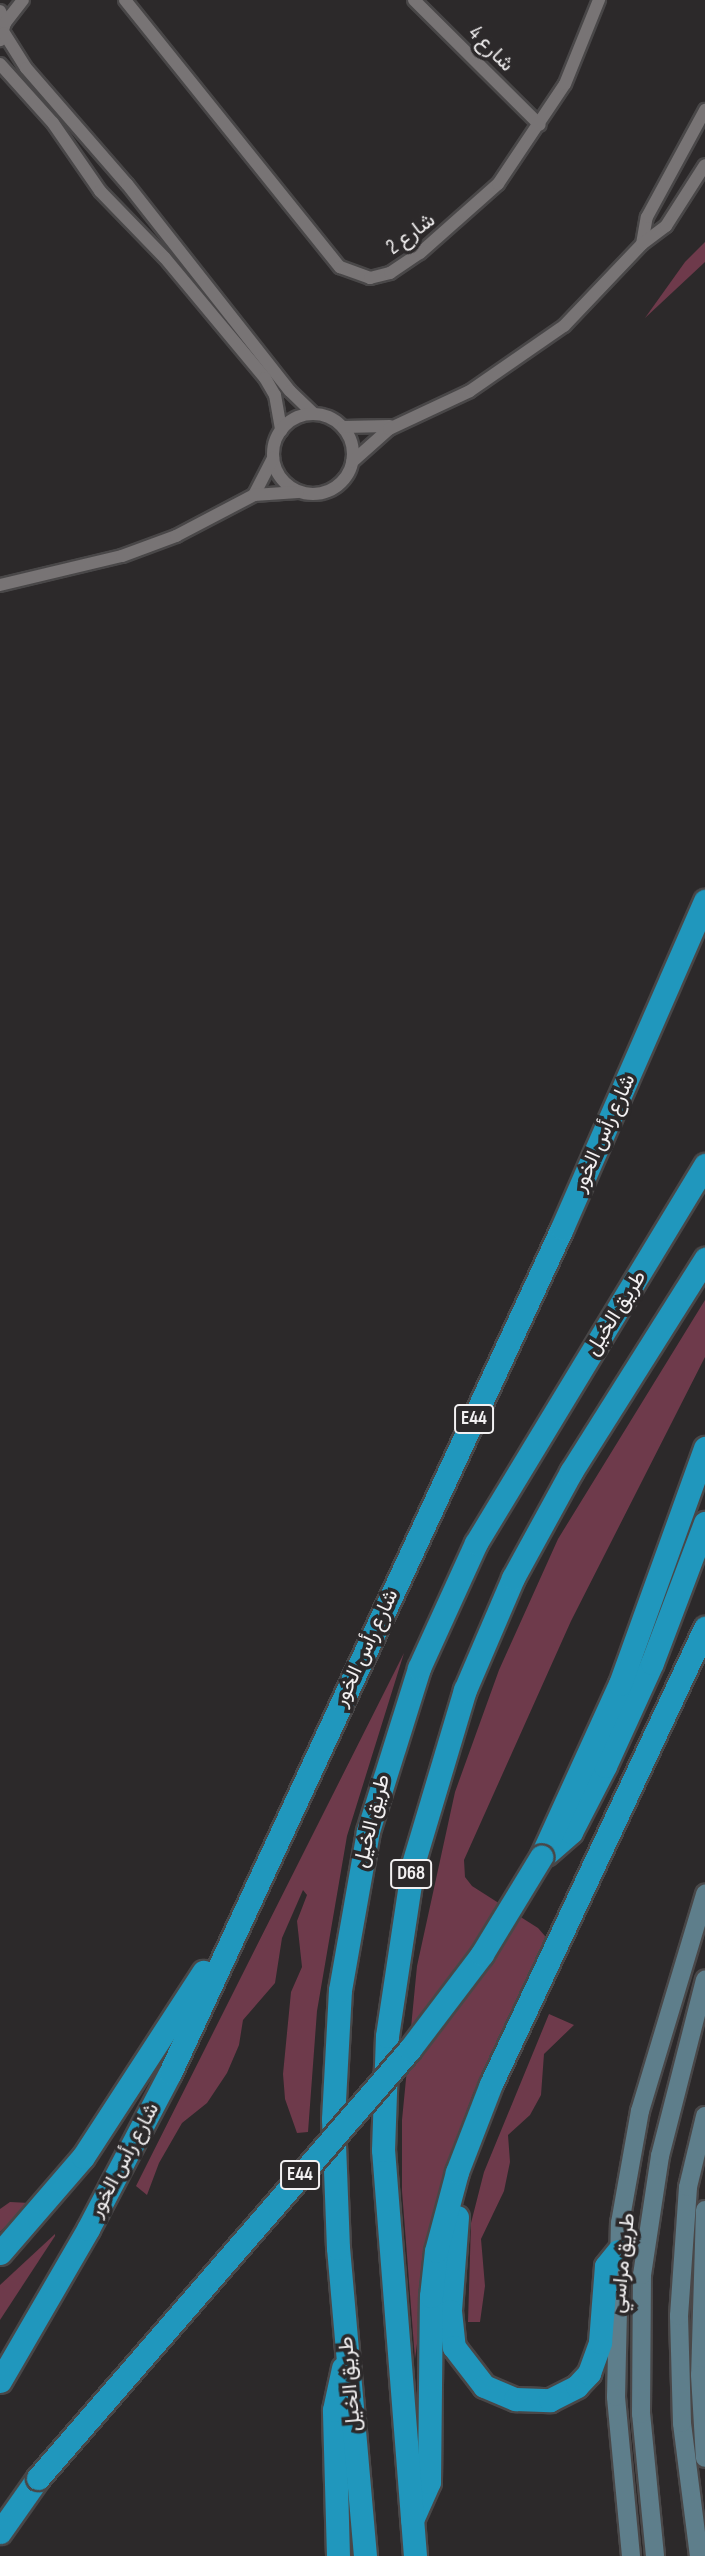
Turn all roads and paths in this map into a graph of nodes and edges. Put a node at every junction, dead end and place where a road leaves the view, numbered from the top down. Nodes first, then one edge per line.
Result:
1 (23, 0) edge
2 (125, 0) edge
3 (414, 0) edge
4 (599, 0) edge
5 (2, 27) edge
6 (0, 64) edge
7 (705, 110) edge
8 (540, 125) junction
9 (705, 165) edge
10 (119, 175) junction
11 (671, 177) junction
12 (692, 188) junction
13 (100, 191) junction
14 (642, 244) junction
15 (314, 414) junction
16 (400, 423) junction
17 (343, 427) junction
18 (281, 430) junction
19 (273, 458) junction
20 (352, 462) junction
21 (298, 492) junction
22 (254, 495) junction
23 (0, 585) edge
24 (705, 901) edge
25 (705, 1152) edge
26 (702, 1170) edge
27 (705, 1259) edge
28 (705, 1448) edge
29 (703, 1528) edge
30 (705, 1628) edge
31 (541, 1857) junction
32 (705, 1894) edge
33 (232, 1932) junction
34 (705, 1980) edge
35 (530, 2003) junction
36 (705, 2116) edge
37 (705, 2210) edge
38 (618, 2251) junction
39 (0, 2253) edge
40 (703, 2306) edge
41 (348, 2359) junction
42 (0, 2381) edge
43 (705, 2458) edge
44 (38, 2478) junction
45 (0, 2520) edge
46 (412, 2520) junction
47 (0, 2532) edge
48 (338, 2556) edge
49 (365, 2556) edge
50 (415, 2556) edge
51 (631, 2556) edge
52 (655, 2556) edge
53 (699, 2556) edge

1 - 5 street
2 - 8 street, شارع 2
3 - 8 street, شارع 4
4 - 8 street, شارع 2
5 - 10 street
6 - 13 street
7 - 11 street
9 - 12 street
10 - 13 street
10 - 15 street
11 - 12 street
11 - 14 street
12 - 14 street
13 - 18 street
14 - 16 street
15 - 17 street
15 - 18 street
16 - 17 street
16 - 20 street
17 - 20 street
18 - 19 street
19 - 21 street
19 - 22 street
20 - 21 street
21 - 22 street
22 - 23 street
24 - 33 highway, شارع رأس الخور / E44
25 - 26 highway, طريق الخيل
26 - 41 highway, طريق الخيل / D68
27 - 46 highway, D68
28 - 31 highway, E44
29 - 31 highway
30 - 35 highway
31 - 44 highway, E44, bridge
32 - 38 street
33 - 39 highway
33 - 42 highway, شارع رأس الخور / E44
34 - 52 street, طريق مراسي
35 - 38 highway
35 - 46 highway
36 - 53 street
37 - 40 street
38 - 51 street
40 - 43 street
41 - 48 highway
41 - 49 highway, طريق الخيل / D68
44 - 45 highway, E44
44 - 47 highway
46 - 50 highway, D68

